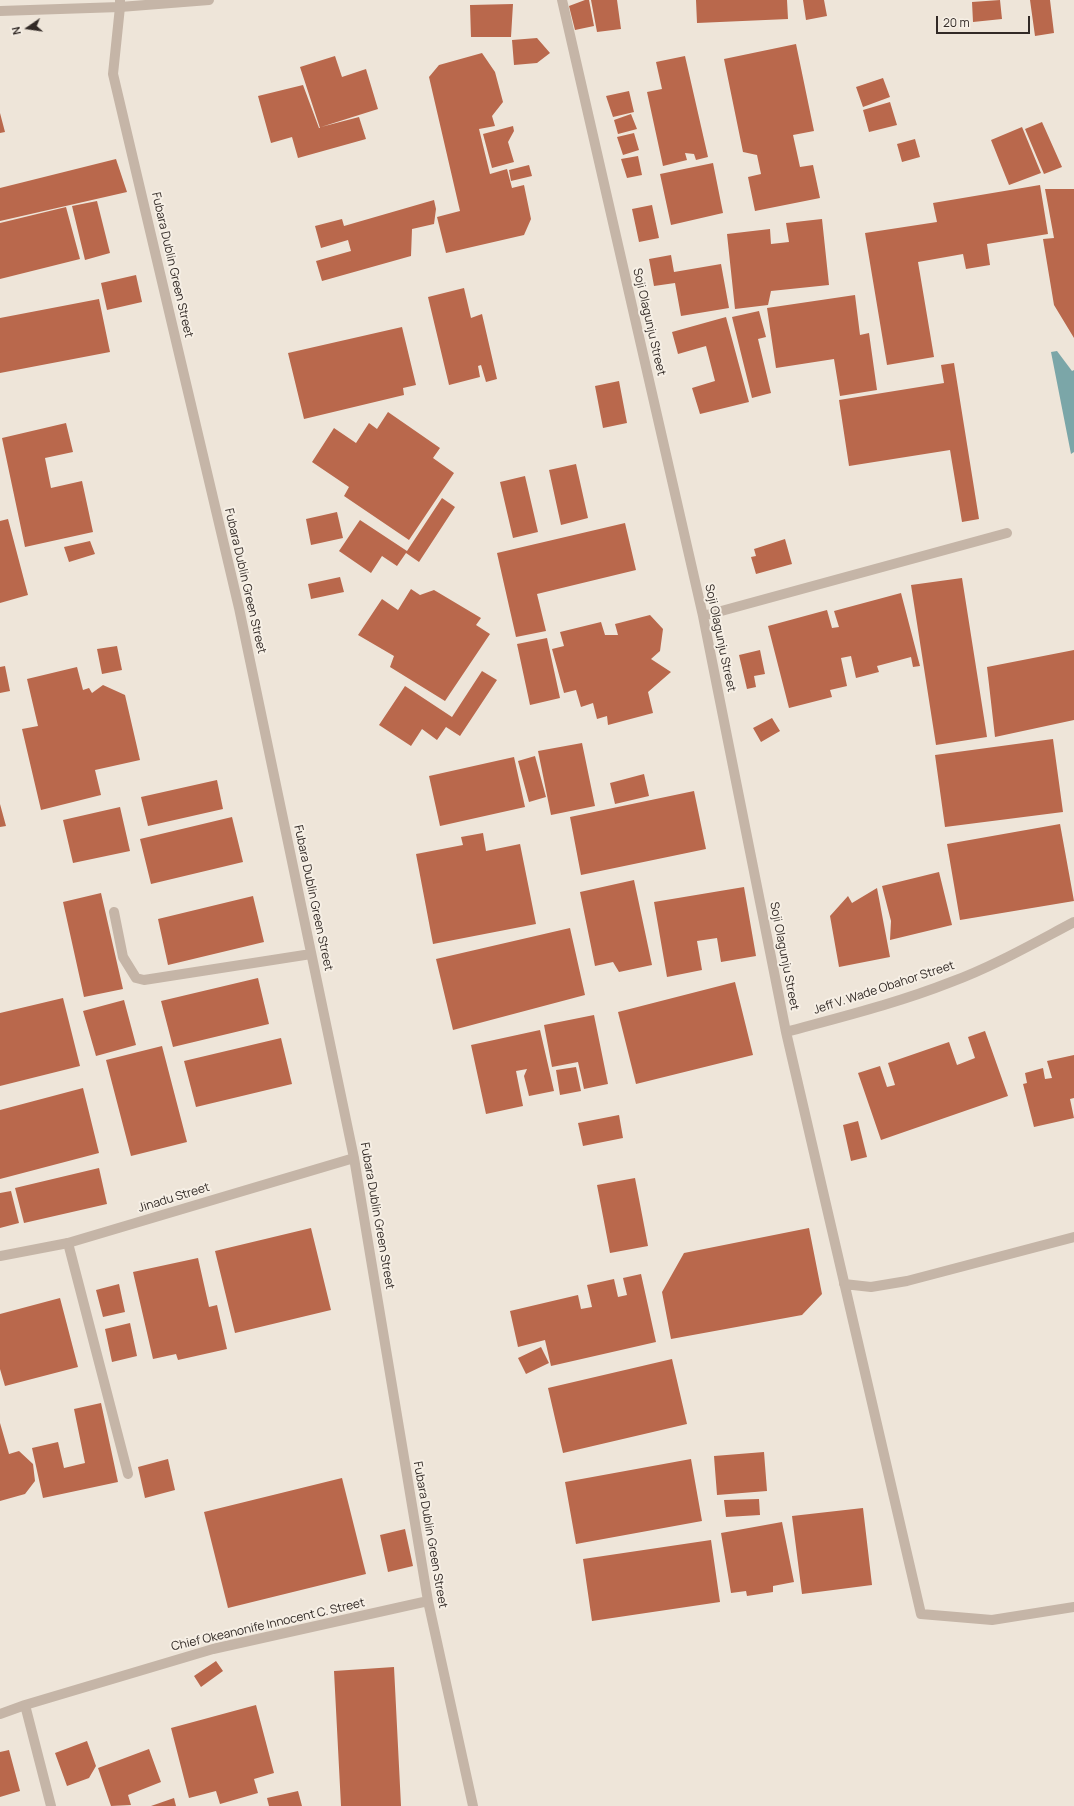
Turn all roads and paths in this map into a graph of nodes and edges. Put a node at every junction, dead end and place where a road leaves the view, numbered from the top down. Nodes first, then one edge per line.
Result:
1 (209, 0) edge
2 (562, 0) edge
3 (120, 4) edge
4 (0, 10) edge
5 (1007, 533) dead end
6 (703, 616) junction
7 (114, 912) dead end
8 (1074, 922) edge
9 (311, 954) junction
10 (786, 1032) junction
11 (354, 1158) junction
12 (1074, 1237) edge
13 (68, 1244) junction
14 (0, 1256) edge
15 (844, 1284) junction
16 (128, 1474) dead end
17 (428, 1601) junction
18 (1074, 1606) edge
19 (25, 1705) junction
20 (0, 1714) edge
21 (51, 1806) edge
22 (473, 1806) edge

1 - 3 street
2 - 6 street, Soji Olagunju Street
3 - 4 street
3 - 9 street, Fubara Dublin Green Street
5 - 6 street
6 - 10 street, Soji Olagunju Street
7 - 9 street
8 - 10 street, Jeff V. Wade Obahor Street
9 - 11 street, Fubara Dublin Green Street
10 - 15 street, Soji Olagunju Street
11 - 13 street, Jinadu Street
11 - 17 street, Fubara Dublin Green Street
12 - 15 street
13 - 14 street, Jinadu Street
13 - 16 street
15 - 18 street, Soji Olagunju Street
17 - 19 street, Chief Okeanonife Innocent C. Street
17 - 22 street, Fubara Dublin Green Street
19 - 20 street, Chief Okeanonife Innocent C. Street
19 - 21 street

